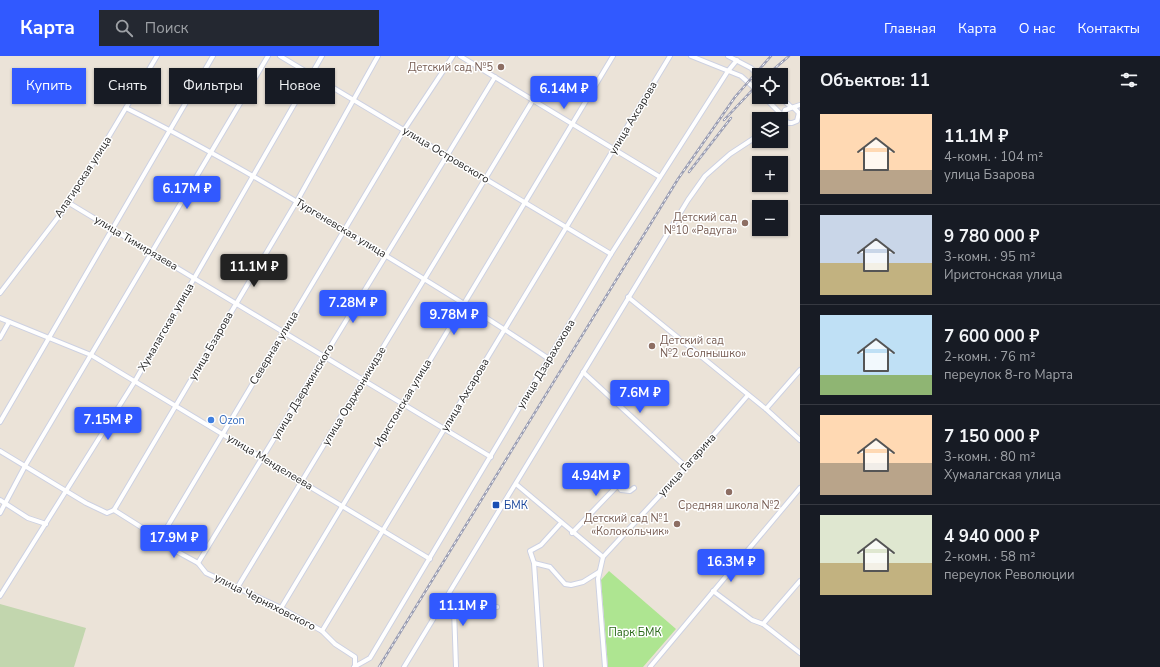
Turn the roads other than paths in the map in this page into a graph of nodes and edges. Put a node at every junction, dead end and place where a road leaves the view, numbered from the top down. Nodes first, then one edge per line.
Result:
1 (157, 56) edge
2 (213, 56) edge
3 (268, 56) edge
4 (280, 56) edge
5 (322, 56) edge
6 (378, 56) edge
7 (453, 56) edge
8 (460, 56) edge
9 (613, 56) edge
10 (670, 56) edge
11 (691, 56) edge
12 (728, 56) edge
13 (737, 60) junction
14 (301, 68) edge
15 (315, 68) edge
16 (752, 69) edge
17 (728, 71) junction
18 (494, 77) junction
19 (752, 86) edge
20 (335, 88) edge
21 (353, 99) junction
22 (533, 100) junction
23 (294, 104) edge
24 (770, 104) edge
25 (788, 104) edge
26 (800, 105) edge
27 (792, 107) junction
28 (126, 108) junction
29 (778, 112) edge
30 (785, 112) edge
31 (799, 113) edge
32 (788, 122) edge
33 (795, 122) junction
34 (800, 123) edge
35 (573, 125) junction
36 (170, 130) junction
37 (404, 130) junction
38 (752, 139) edge
39 (614, 150) junction
40 (212, 153) junction
41 (447, 156) junction
42 (253, 176) junction
43 (486, 178) junction
44 (660, 178) junction
45 (297, 201) junction
46 (525, 202) junction
47 (69, 203) junction
48 (565, 227) junction
49 (112, 229) junction
50 (345, 231) junction
51 (152, 253) junction
52 (611, 254) junction
53 (386, 255) junction
54 (194, 278) junction
55 (425, 278) junction
56 (0, 293) edge
57 (628, 297) junction
58 (464, 302) junction
59 (236, 303) junction
60 (0, 318) edge
61 (10, 322) junction
62 (504, 328) junction
63 (283, 332) junction
64 (48, 337) junction
65 (0, 338) edge
66 (91, 355) junction
67 (324, 357) junction
68 (549, 359) junction
69 (800, 370) edge
70 (582, 372) junction
71 (135, 381) junction
72 (364, 381) junction
73 (748, 395) junction
74 (403, 404) junction
75 (177, 406) junction
76 (766, 409) junction
77 (0, 422) edge
78 (445, 429) junction
79 (223, 434) junction
80 (800, 440) edge
81 (0, 451) edge
82 (491, 457) junction
83 (262, 458) junction
84 (25, 466) junction
85 (686, 467) junction
86 (302, 481) junction
87 (516, 484) junction
88 (634, 488) dead end
89 (800, 488) edge
90 (66, 491) junction
91 (0, 500) edge
92 (6, 503) junction
93 (342, 505) junction
94 (114, 510) junction
95 (0, 513) edge
96 (46, 524) junction
97 (560, 524) junction
98 (383, 529) junction
99 (572, 533) junction
100 (160, 539) junction
101 (603, 557) junction
102 (430, 559) junction
103 (534, 562) junction
104 (198, 563) junction
105 (600, 572) junction
106 (800, 581) edge
107 (237, 588) junction
108 (713, 591) junction
109 (0, 596) edge
110 (443, 603) junction
111 (497, 607) dead end
112 (281, 608) junction
113 (454, 609) junction
114 (763, 624) junction
115 (322, 631) junction
116 (800, 653) edge
117 (355, 667) edge
118 (404, 667) edge
119 (456, 667) edge
120 (541, 667) edge
121 (605, 667) edge
122 (650, 667) edge

1 - 28 street, Алагирская улица
2 - 36 street
3 - 40 street
4 - 14 street, улица Островского
5 - 15 street, Хумалагская улица
6 - 21 street, улица Бзарова
7 - 37 street, Северная улица
8 - 18 street
9 - 35 street, Иристонская улица
10 - 39 street, улица Ахсарова
11 - 17 street
12 - 13 street
13 - 16 street
13 - 17 street, улица Дзарахохова
17 - 19 street
17 - 44 street, улица Дзарахохова
18 - 22 street
18 - 41 street, улица Дзержинского
20 - 21 street, улица Островского
21 - 37 street, улица Островского
21 - 45 street, улица Бзарова
22 - 35 street
22 - 43 street, улица Орджоникидзе
23 - 42 street, Хумалагская улица
24 - 29 street
25 - 27 street
26 - 27 street
27 - 30 street
27 - 31 street
28 - 36 street, Тургеневская улица
28 - 47 street, Алагирская улица
31 - 33 street
32 - 33 street
33 - 34 street
35 - 39 street
35 - 46 street, Иристонская улица
36 - 40 street, Тургеневская улица
36 - 49 street
37 - 41 street, улица Островского
37 - 50 street, Северная улица
38 - 57 street
39 - 44 street
39 - 48 street, улица Ахсарова
40 - 42 street, Тургеневская улица
40 - 51 street
41 - 43 street, улица Островского
41 - 53 street, улица Дзержинского
42 - 45 street, Тургеневская улица
42 - 54 street, Хумалагская улица
43 - 46 street, улица Островского
43 - 55 street, улица Орджоникидзе
44 - 52 street, улица Дзарахохова
45 - 50 street, Тургеневская улица
45 - 59 street, улица Бзарова
46 - 48 street, улица Островского
46 - 58 street, Иристонская улица
47 - 49 street, улица Тимирязева
47 - 56 street, Алагирская улица
48 - 52 street, улица Островского
48 - 62 street, улица Ахсарова
49 - 51 street, улица Тимирязева
49 - 64 street
50 - 53 street, Тургеневская улица
50 - 63 street, Северная улица
51 - 54 street, улица Тимирязева
51 - 66 street
52 - 68 street, улица Дзарахохова
53 - 55 street, Тургеневская улица
53 - 67 street, улица Дзержинского
54 - 59 street, улица Тимирязева
54 - 71 street, Хумалагская улица
55 - 58 street, Тургеневская улица
55 - 72 street, улица Орджоникидзе
57 - 70 street
57 - 73 street
58 - 62 street, Тургеневская улица
58 - 74 street, Иристонская улица
59 - 63 street, улица Тимирязева
59 - 75 street, улица Бзарова
60 - 61 street, улица Менделеева
61 - 64 street, улица Менделеева
61 - 65 street
62 - 68 street, Тургеневская улица
62 - 78 street, улица Ахсарова
63 - 67 street, улица Тимирязева
63 - 79 street, Северная улица
64 - 66 street, улица Менделеева
64 - 77 street
66 - 71 street, улица Менделеева
66 - 84 street
67 - 72 street, улица Тимирязева
67 - 83 street, улица Дзержинского
68 - 82 street, улица Дзарахохова
69 - 76 street
70 - 85 street
70 - 87 street
71 - 75 street, улица Менделеева
71 - 90 street, Хумалагская улица
72 - 74 street, улица Тимирязева
72 - 86 street, улица Орджоникидзе
73 - 76 street
73 - 85 street, улица Гагарина
74 - 78 street, улица Тимирязева
74 - 93 street, Иристонская улица
75 - 79 street, улица Менделеева
75 - 94 street, улица Бзарова
76 - 80 street
78 - 82 street, улица Тимирязева
78 - 98 street, улица Ахсарова
79 - 83 street, улица Менделеева
79 - 100 street, Северная улица
81 - 84 street, улица Черняховского
82 - 102 street, улица Дзарахохова
83 - 86 street, улица Менделеева
83 - 104 street, улица Дзержинского
84 - 90 street, улица Черняховского
84 - 92 street
85 - 101 street, улица Гагарина
86 - 93 street, улица Менделеева
86 - 107 street, улица Орджоникидзе
87 - 97 street
87 - 110 street
88 - 99 street
89 - 108 street
90 - 94 street, улица Черняховского
90 - 96 street, Хумалагская улица
91 - 92 street
92 - 95 street
92 - 96 street
93 - 98 street, улица Менделеева
93 - 112 street, Иристонская улица
94 - 100 street, улица Черняховского
96 - 109 street, Хумалагская улица
97 - 99 street
97 - 103 street
98 - 102 street, улица Менделеева
98 - 115 street, улица Ахсарова
99 - 101 street
100 - 104 street, улица Черняховского
101 - 105 street
102 - 117 street, улица Дзарахохова
103 - 105 street
103 - 120 street
104 - 107 street, улица Черняховского
105 - 121 street
106 - 114 street
107 - 112 street, улица Черняховского
108 - 114 street
108 - 122 street
110 - 113 street
110 - 118 street
111 - 113 street
112 - 115 street, улица Черняховского
113 - 119 street
114 - 116 street
115 - 117 street, улица Черняховского

